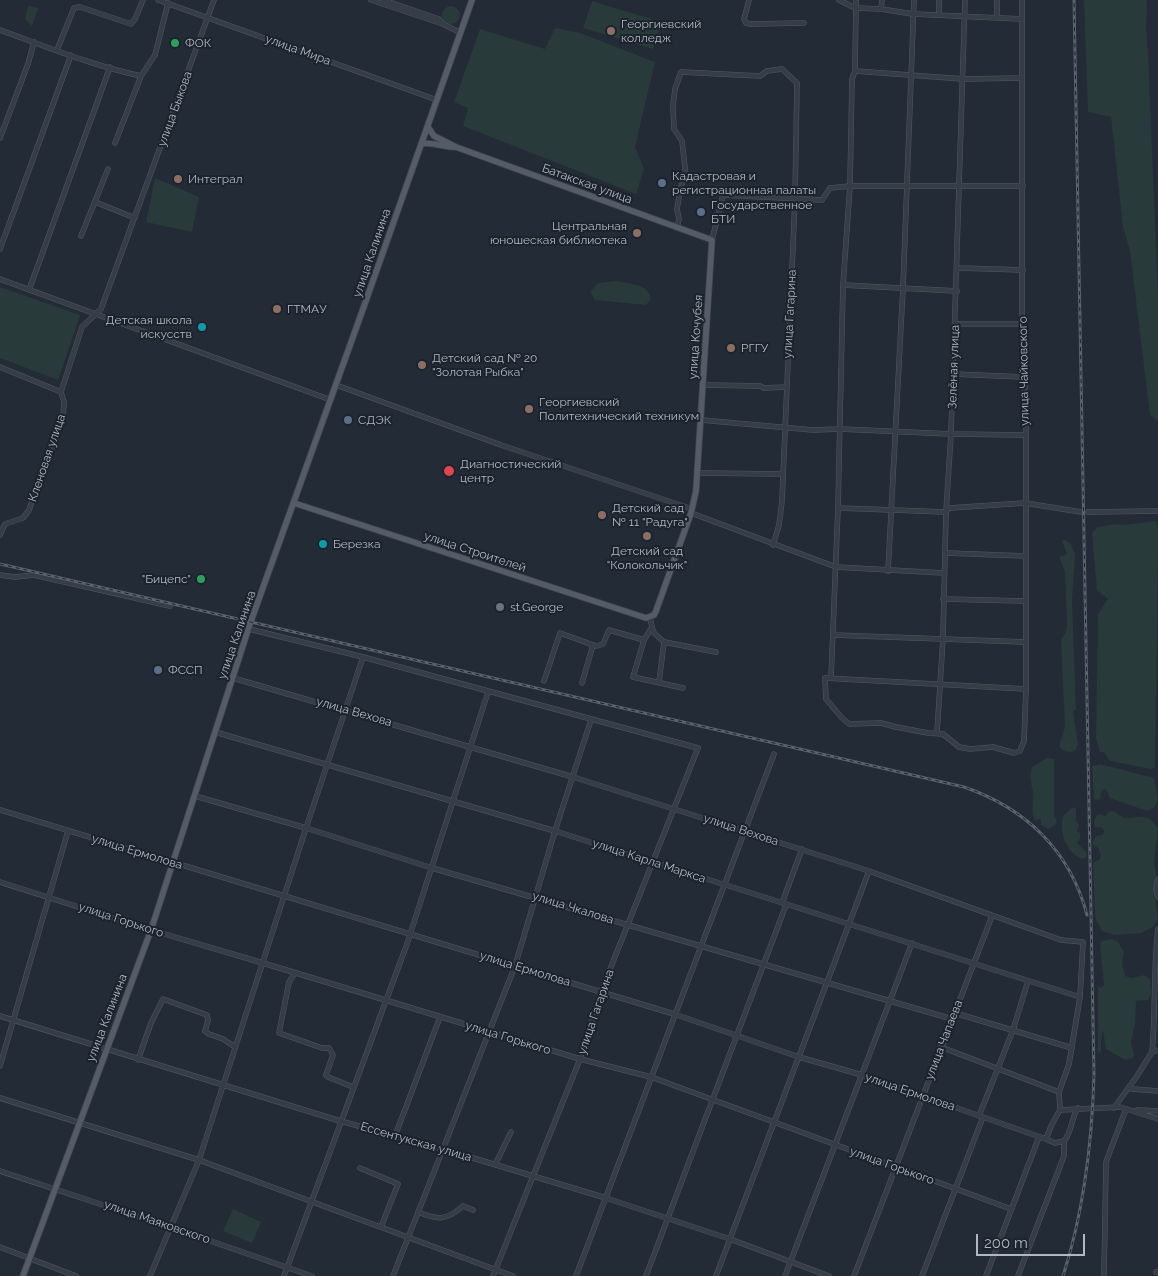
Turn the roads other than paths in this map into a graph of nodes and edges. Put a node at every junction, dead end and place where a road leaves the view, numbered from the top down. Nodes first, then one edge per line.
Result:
1 (143, 0) edge
2 (158, 0) edge
3 (214, 0) edge
4 (371, 0) edge
5 (383, 0) edge
6 (472, 0) edge
7 (750, 0) edge
8 (839, 0) edge
9 (856, 0) edge
10 (882, 0) edge
11 (914, 0) edge
12 (939, 0) edge
13 (966, 0) edge
14 (997, 0) edge
15 (1022, 0) edge
16 (168, 3) junction
17 (856, 8) junction
18 (881, 9) junction
19 (914, 14) junction
20 (938, 15) junction
21 (208, 17) junction
22 (965, 18) junction
23 (997, 18) junction
24 (1022, 19) junction
25 (804, 23) dead end
26 (443, 24) junction
27 (0, 30) edge
28 (461, 33) junction
29 (34, 42) junction
30 (57, 50) junction
31 (71, 55) junction
32 (110, 68) junction
33 (856, 71) junction
34 (911, 74) junction
35 (140, 76) junction
36 (1022, 78) junction
37 (964, 79) junction
38 (437, 100) junction
39 (428, 126) junction
40 (0, 138) edge
41 (115, 143) dead end
42 (421, 144) junction
43 (456, 147) junction
44 (108, 169) dead end
45 (850, 186) junction
46 (961, 186) junction
47 (1023, 186) junction
48 (907, 187) junction
49 (795, 199) junction
50 (95, 202) junction
51 (135, 218) junction
52 (677, 227) junction
53 (81, 236) dead end
54 (712, 240) junction
55 (0, 249) edge
56 (958, 268) junction
57 (1023, 270) junction
58 (0, 279) edge
59 (844, 285) junction
60 (903, 288) junction
61 (29, 290) junction
62 (957, 291) junction
63 (96, 314) junction
64 (955, 324) junction
65 (1022, 324) junction
66 (0, 367) edge
67 (954, 374) junction
68 (1024, 377) junction
69 (336, 384) junction
70 (703, 385) junction
71 (787, 387) junction
72 (61, 392) junction
73 (331, 400) junction
74 (701, 420) junction
75 (785, 428) junction
76 (840, 429) junction
77 (896, 432) junction
78 (952, 434) junction
79 (1025, 435) junction
80 (697, 473) junction
81 (783, 474) junction
82 (294, 503) junction
83 (1025, 503) junction
84 (838, 508) junction
85 (892, 510) junction
86 (1158, 510) edge
87 (692, 511) junction
88 (946, 512) junction
89 (1081, 512) dead end
90 (1088, 512) dead end
91 (0, 535) edge
92 (773, 545) junction
93 (946, 553) junction
94 (1026, 556) junction
95 (836, 567) junction
96 (888, 571) junction
97 (944, 573) junction
98 (0, 575) edge
99 (943, 599) junction
100 (1025, 601) junction
101 (170, 606) dead end
102 (650, 617) junction
103 (652, 627) junction
104 (249, 629) junction
105 (833, 635) junction
106 (943, 638) junction
107 (644, 640) junction
108 (664, 642) junction
109 (1025, 642) junction
110 (593, 645) junction
111 (716, 652) dead end
112 (363, 658) junction
113 (233, 678) junction
114 (830, 678) junction
115 (544, 681) dead end
116 (659, 682) junction
117 (582, 683) dead end
118 (940, 685) junction
119 (683, 688) dead end
120 (1026, 689) junction
121 (488, 692) junction
122 (344, 709) junction
123 (592, 720) junction
124 (215, 732) junction
125 (937, 733) junction
126 (471, 746) junction
127 (774, 754) dead end
128 (327, 764) junction
129 (574, 777) junction
130 (195, 796) junction
131 (452, 802) junction
132 (674, 809) junction
133 (0, 810) edge
134 (306, 828) junction
135 (68, 831) junction
136 (555, 831) junction
137 (745, 831) junction
138 (802, 849) junction
139 (653, 862) junction
140 (173, 864) junction
141 (432, 868) junction
142 (870, 871) junction
143 (1158, 879) edge
144 (0, 882) edge
145 (724, 885) junction
146 (49, 897) junction
147 (536, 897) junction
148 (1158, 897) edge
149 (284, 898) junction
150 (784, 904) junction
151 (992, 916) junction
152 (848, 924) junction
153 (628, 925) junction
154 (1158, 929) edge
155 (151, 930) junction
156 (410, 935) junction
157 (912, 943) junction
158 (701, 946) junction
159 (263, 963) junction
160 (972, 963) junction
161 (763, 964) junction
162 (515, 966) junction
163 (296, 972) junction
164 (1028, 981) junction
165 (827, 983) junction
166 (601, 992) junction
167 (1080, 997) junction
168 (387, 1001) junction
169 (890, 1001) junction
170 (955, 1013) junction
171 (674, 1014) junction
172 (0, 1016) edge
173 (440, 1017) junction
174 (952, 1019) junction
175 (13, 1020) junction
176 (1013, 1030) junction
177 (489, 1032) junction
178 (736, 1034) junction
179 (942, 1047) junction
180 (235, 1048) junction
181 (1072, 1048) junction
182 (105, 1050) junction
183 (1158, 1050) edge
184 (1152, 1052) junction
185 (799, 1056) junction
186 (580, 1059) junction
187 (138, 1060) junction
188 (0, 1066) edge
189 (998, 1069) junction
190 (862, 1075) junction
191 (651, 1077) junction
192 (223, 1084) junction
193 (1129, 1087) junction
194 (353, 1088) junction
195 (1158, 1091) edge
196 (1059, 1092) junction
197 (922, 1096) junction
198 (0, 1098) edge
199 (712, 1100) junction
200 (1078, 1108) junction
201 (1114, 1108) junction
202 (1127, 1109) junction
203 (1060, 1110) junction
204 (1158, 1111) edge
205 (981, 1117) junction
206 (1158, 1119) edge
207 (340, 1121) junction
208 (774, 1122) junction
209 (79, 1123) junction
210 (511, 1132) dead end
211 (395, 1136) junction
212 (1039, 1137) junction
213 (1046, 1139) junction
214 (1064, 1141) junction
215 (835, 1145) junction
216 (443, 1149) junction
217 (198, 1160) junction
218 (495, 1165) junction
219 (896, 1167) junction
220 (360, 1168) dead end
221 (0, 1171) edge
222 (532, 1176) junction
223 (56, 1189) junction
224 (955, 1189) junction
225 (606, 1198) junction
226 (311, 1201) junction
227 (1011, 1209) junction
228 (473, 1210) dead end
229 (418, 1212) junction
230 (668, 1218) junction
231 (170, 1227) junction
232 (381, 1227) junction
233 (408, 1237) junction
234 (730, 1239) junction
235 (0, 1247) edge
236 (30, 1259) junction
237 (791, 1262) junction
238 (288, 1267) junction
239 (495, 1270) junction
240 (23, 1276) edge
241 (76, 1276) edge
242 (150, 1276) edge
243 (284, 1276) edge
244 (312, 1276) edge
245 (393, 1276) edge
246 (493, 1276) edge
247 (513, 1276) edge
248 (576, 1276) edge
249 (646, 1276) edge
250 (716, 1276) edge
251 (785, 1276) edge
252 (829, 1276) edge
253 (854, 1276) edge
254 (922, 1276) edge
255 (986, 1276) edge
256 (1018, 1276) edge
257 (1104, 1276) edge

1 - 30 street
2 - 16 street, улица Мира
3 - 21 street, улица Быкова
4 - 26 street
5 - 26 street
6 - 28 main road, улица Калинина
7 - 25 street
8 - 17 street
9 - 17 street
10 - 18 street
11 - 19 street
12 - 20 street
13 - 22 street, Зелёная улица
14 - 23 street
15 - 24 street, улица Чайковского
16 - 21 street, улица Мира
16 - 35 street
17 - 18 street
17 - 33 street
18 - 19 street
19 - 20 street
19 - 34 street
20 - 22 street
21 - 38 street, улица Мира
21 - 51 street, улица Быкова
22 - 23 street
22 - 37 street, Зелёная улица
23 - 24 street
24 - 36 street, улица Чайковского
26 - 28 street
27 - 29 street
28 - 38 main road, улица Калинина
29 - 30 street
29 - 40 street
30 - 31 street
31 - 32 street
31 - 55 street
32 - 35 street
32 - 61 street
33 - 34 street
33 - 45 street
34 - 37 street
34 - 48 street
35 - 41 street
36 - 37 street
36 - 47 street, улица Чайковского
37 - 46 street, Зелёная улица
38 - 39 main road, улица Калинина
39 - 42 main road, улица Калинина
39 - 43 main road, Батакская улица
42 - 43 main road, Батакская улица
42 - 69 main road, улица Калинина
43 - 52 main road, Батакская улица
44 - 50 street
45 - 48 street
45 - 49 street
45 - 59 street
46 - 47 street
46 - 48 street
46 - 56 street, Зелёная улица
47 - 57 street, улица Чайковского
48 - 60 street
49 - 52 street, улица Гагарина
49 - 54 street, улица Кочубея
49 - 71 street, улица Гагарина
50 - 51 street
50 - 53 street
51 - 63 street, улица Быкова
52 - 54 main road, Батакская улица
54 - 70 main road, улица Кочубея
56 - 57 street
56 - 62 street, Зелёная улица
57 - 65 street, улица Чайковского
58 - 61 street
59 - 60 street
59 - 76 street
60 - 62 street
60 - 77 street
61 - 63 street
62 - 64 street, Зелёная улица
63 - 72 street, Кленовая улица
63 - 73 street
64 - 65 street
64 - 67 street, Зелёная улица
65 - 68 street, улица Чайковского
66 - 72 street
67 - 68 street
67 - 78 street, Зелёная улица
68 - 79 street, улица Чайковского
69 - 73 main road, улица Калинина
69 - 87 street
70 - 71 street
70 - 74 main road, улица Кочубея
71 - 75 street, улица Гагарина
72 - 91 street, Кленовая улица
73 - 82 main road, улица Калинина
74 - 75 street
74 - 80 main road, улица Кочубея
75 - 76 street
75 - 81 street, улица Гагарина
76 - 77 street
76 - 84 street
77 - 78 street
77 - 85 street
78 - 79 street
78 - 88 street, Зелёная улица
79 - 83 street, улица Чайковского
80 - 81 street
80 - 87 main road, улица Кочубея
81 - 92 street, улица Гагарина
82 - 102 main road, улица Строителей
82 - 104 main road, улица Калинина
83 - 88 street
83 - 89 street
83 - 94 street, улица Чайковского
84 - 85 street
84 - 95 street
85 - 88 street
85 - 96 street
86 - 90 street
87 - 92 street
87 - 102 main road, улица Кочубея
88 - 93 street, Зелёная улица
92 - 95 street
93 - 94 street
93 - 97 street, Зелёная улица
94 - 100 street, улица Чайковского
95 - 96 street
95 - 105 street
96 - 97 street
97 - 99 street, Зелёная улица
98 - 101 street
99 - 100 street
99 - 106 street, Зелёная улица
100 - 109 street, улица Чайковского
102 - 103 street
103 - 107 street
103 - 108 street
104 - 112 street
104 - 113 main road, улица Калинина
105 - 106 street
105 - 114 street
106 - 109 street
106 - 118 street, Зелёная улица
107 - 110 street
107 - 116 street
108 - 111 street
108 - 116 street
109 - 120 street, улица Чайковского
110 - 115 street
110 - 117 street
112 - 121 street
112 - 122 street
113 - 122 street, улица Вехова
113 - 124 main road, улица Калинина
114 - 118 street
114 - 125 street
116 - 119 street
118 - 120 street
118 - 125 street, Зелёная улица
120 - 125 street, улица Чайковского
121 - 123 street
121 - 126 street
122 - 126 street, улица Вехова
122 - 128 street
123 - 129 street
123 - 132 street, улица Гагарина
124 - 128 street, улица Карла Маркса
124 - 130 main road, улица Калинина
126 - 129 street, улица Вехова
126 - 131 street
127 - 137 street
128 - 131 street, улица Карла Маркса
128 - 134 street
129 - 132 street, улица Вехова
129 - 136 street
130 - 134 street, улица Чкалова
130 - 140 main road, улица Калинина
131 - 136 street, улица Карла Маркса
131 - 141 street
132 - 137 street, улица Вехова
132 - 139 street, улица Гагарина
133 - 135 street, улица Ермолова
134 - 141 street, улица Чкалова
134 - 149 street
135 - 140 street, улица Ермолова
135 - 146 street
136 - 139 street, улица Карла Маркса
136 - 147 street
137 - 138 street, улица Вехова
137 - 145 street
138 - 142 street, улица Вехова
138 - 150 street
139 - 145 street, улица Карла Маркса
139 - 153 street, улица Гагарина
140 - 149 street, улица Ермолова
140 - 155 main road, улица Калинина
141 - 147 street, улица Чкалова
141 - 156 street
142 - 151 street, улица Вехова
142 - 152 street
143 - 148 street
144 - 146 street, улица Горького
145 - 150 street, улица Карла Маркса
145 - 158 street
146 - 155 street, улица Горького
146 - 175 street
147 - 153 street, улица Чкалова
147 - 162 street
149 - 156 street, улица Ермолова
149 - 159 street
150 - 152 street, улица Карла Маркса
150 - 161 street
151 - 160 street, улица Чапаева
151 - 167 street, улица Вехова
152 - 157 street, улица Карла Маркса
152 - 165 street
153 - 158 street, улица Чкалова
153 - 166 street, улица Гагарина
154 - 184 street
155 - 159 street, улица Горького
155 - 182 main road, улица Калинина
156 - 162 street, улица Ермолова
156 - 168 street
157 - 160 street, улица Карла Маркса
157 - 169 street
158 - 161 street, улица Чкалова
158 - 171 street
159 - 163 street, улица Горького
159 - 180 street
160 - 164 street, улица Карла Маркса
160 - 170 street, улица Чапаева
161 - 165 street, улица Чкалова
161 - 178 street
162 - 166 street, улица Ермолова
162 - 177 street
163 - 168 street, улица Горького
163 - 194 street
164 - 167 street, улица Карла Маркса
164 - 176 street
165 - 169 street, улица Чкалова
165 - 185 street
166 - 171 street, улица Ермолова
166 - 186 street, улица Гагарина
167 - 181 street, улица Вехова
168 - 173 street, улица Горького
168 - 194 street
169 - 174 street, улица Чкалова
169 - 190 street
170 - 174 street, улица Чапаева
170 - 176 street
171 - 178 street, улица Ермолова
171 - 191 street
172 - 175 street, Ессентукская улица
173 - 177 street, улица Горького
173 - 211 street
174 - 179 street, улица Чапаева
175 - 182 street, Ессентукская улица
175 - 188 street
176 - 181 street
176 - 189 street
177 - 186 street, улица Горького
177 - 216 street
178 - 185 street, улица Ермолова
178 - 199 street
179 - 189 street
179 - 197 street, улица Чапаева
180 - 187 street
180 - 192 street
181 - 196 street, улица Вехова
182 - 187 street, Ессентукская улица
182 - 209 main road, улица Калинина
183 - 184 street
184 - 193 street
185 - 190 street, улица Ермолова
185 - 208 street
186 - 191 street, улица Горького
186 - 222 street, улица Гагарина
187 - 192 street, Ессентукская улица
189 - 196 street
189 - 205 street
190 - 197 street, улица Ермолова
190 - 215 street
191 - 199 street, улица Горького
191 - 225 street
192 - 207 street, Ессентукская улица
192 - 217 street
193 - 195 street
193 - 201 street
194 - 207 street
196 - 203 street, улица Вехова
197 - 205 street, улица Ермолова
197 - 219 street, улица Чапаева
198 - 209 street
199 - 208 street, улица Горького
199 - 230 street
200 - 201 street
200 - 203 street
200 - 214 street
201 - 202 street
202 - 204 street
202 - 206 street
202 - 257 street
203 - 213 street
205 - 212 street, улица Ермолова
205 - 224 street
207 - 211 street, Ессентукская улица
207 - 226 street
208 - 215 street, улица Горького
208 - 234 street
209 - 217 street
209 - 223 main road, улица Калинина
210 - 218 street
211 - 216 street, Ессентукская улица
212 - 213 street, улица Ермолова
212 - 227 street
213 - 214 street, улица Ермолова
214 - 256 street
215 - 219 street, улица Горького
215 - 237 street
216 - 218 street, Ессентукская улица
216 - 229 street
217 - 226 street
217 - 231 street
218 - 222 street, Ессентукская улица
219 - 224 street, улица Горького
219 - 253 street, улица Чапаева
220 - 232 street
221 - 223 street, улица Маяковского
222 - 225 street, Ессентукская улица
222 - 239 street, улица Гагарина
223 - 231 street, улица Маяковского
223 - 236 main road, улица Калинина
224 - 227 street, улица Горького
224 - 254 street
225 - 230 street, Ессентукская улица
225 - 248 street
226 - 232 street
226 - 238 street
227 - 255 street
228 - 229 street
229 - 233 street
230 - 234 street, Ессентукская улица
230 - 249 street
231 - 238 street, улица Маяковского
231 - 242 street
232 - 233 street
233 - 239 street
233 - 245 street
234 - 237 street, Ессентукская улица
234 - 250 street
235 - 236 street
236 - 240 main road, улица Калинина
236 - 241 street
237 - 251 street
237 - 252 street, Ессентукская улица
238 - 243 street
238 - 244 street, улица Маяковского
239 - 246 street, улица Гагарина
239 - 247 street

